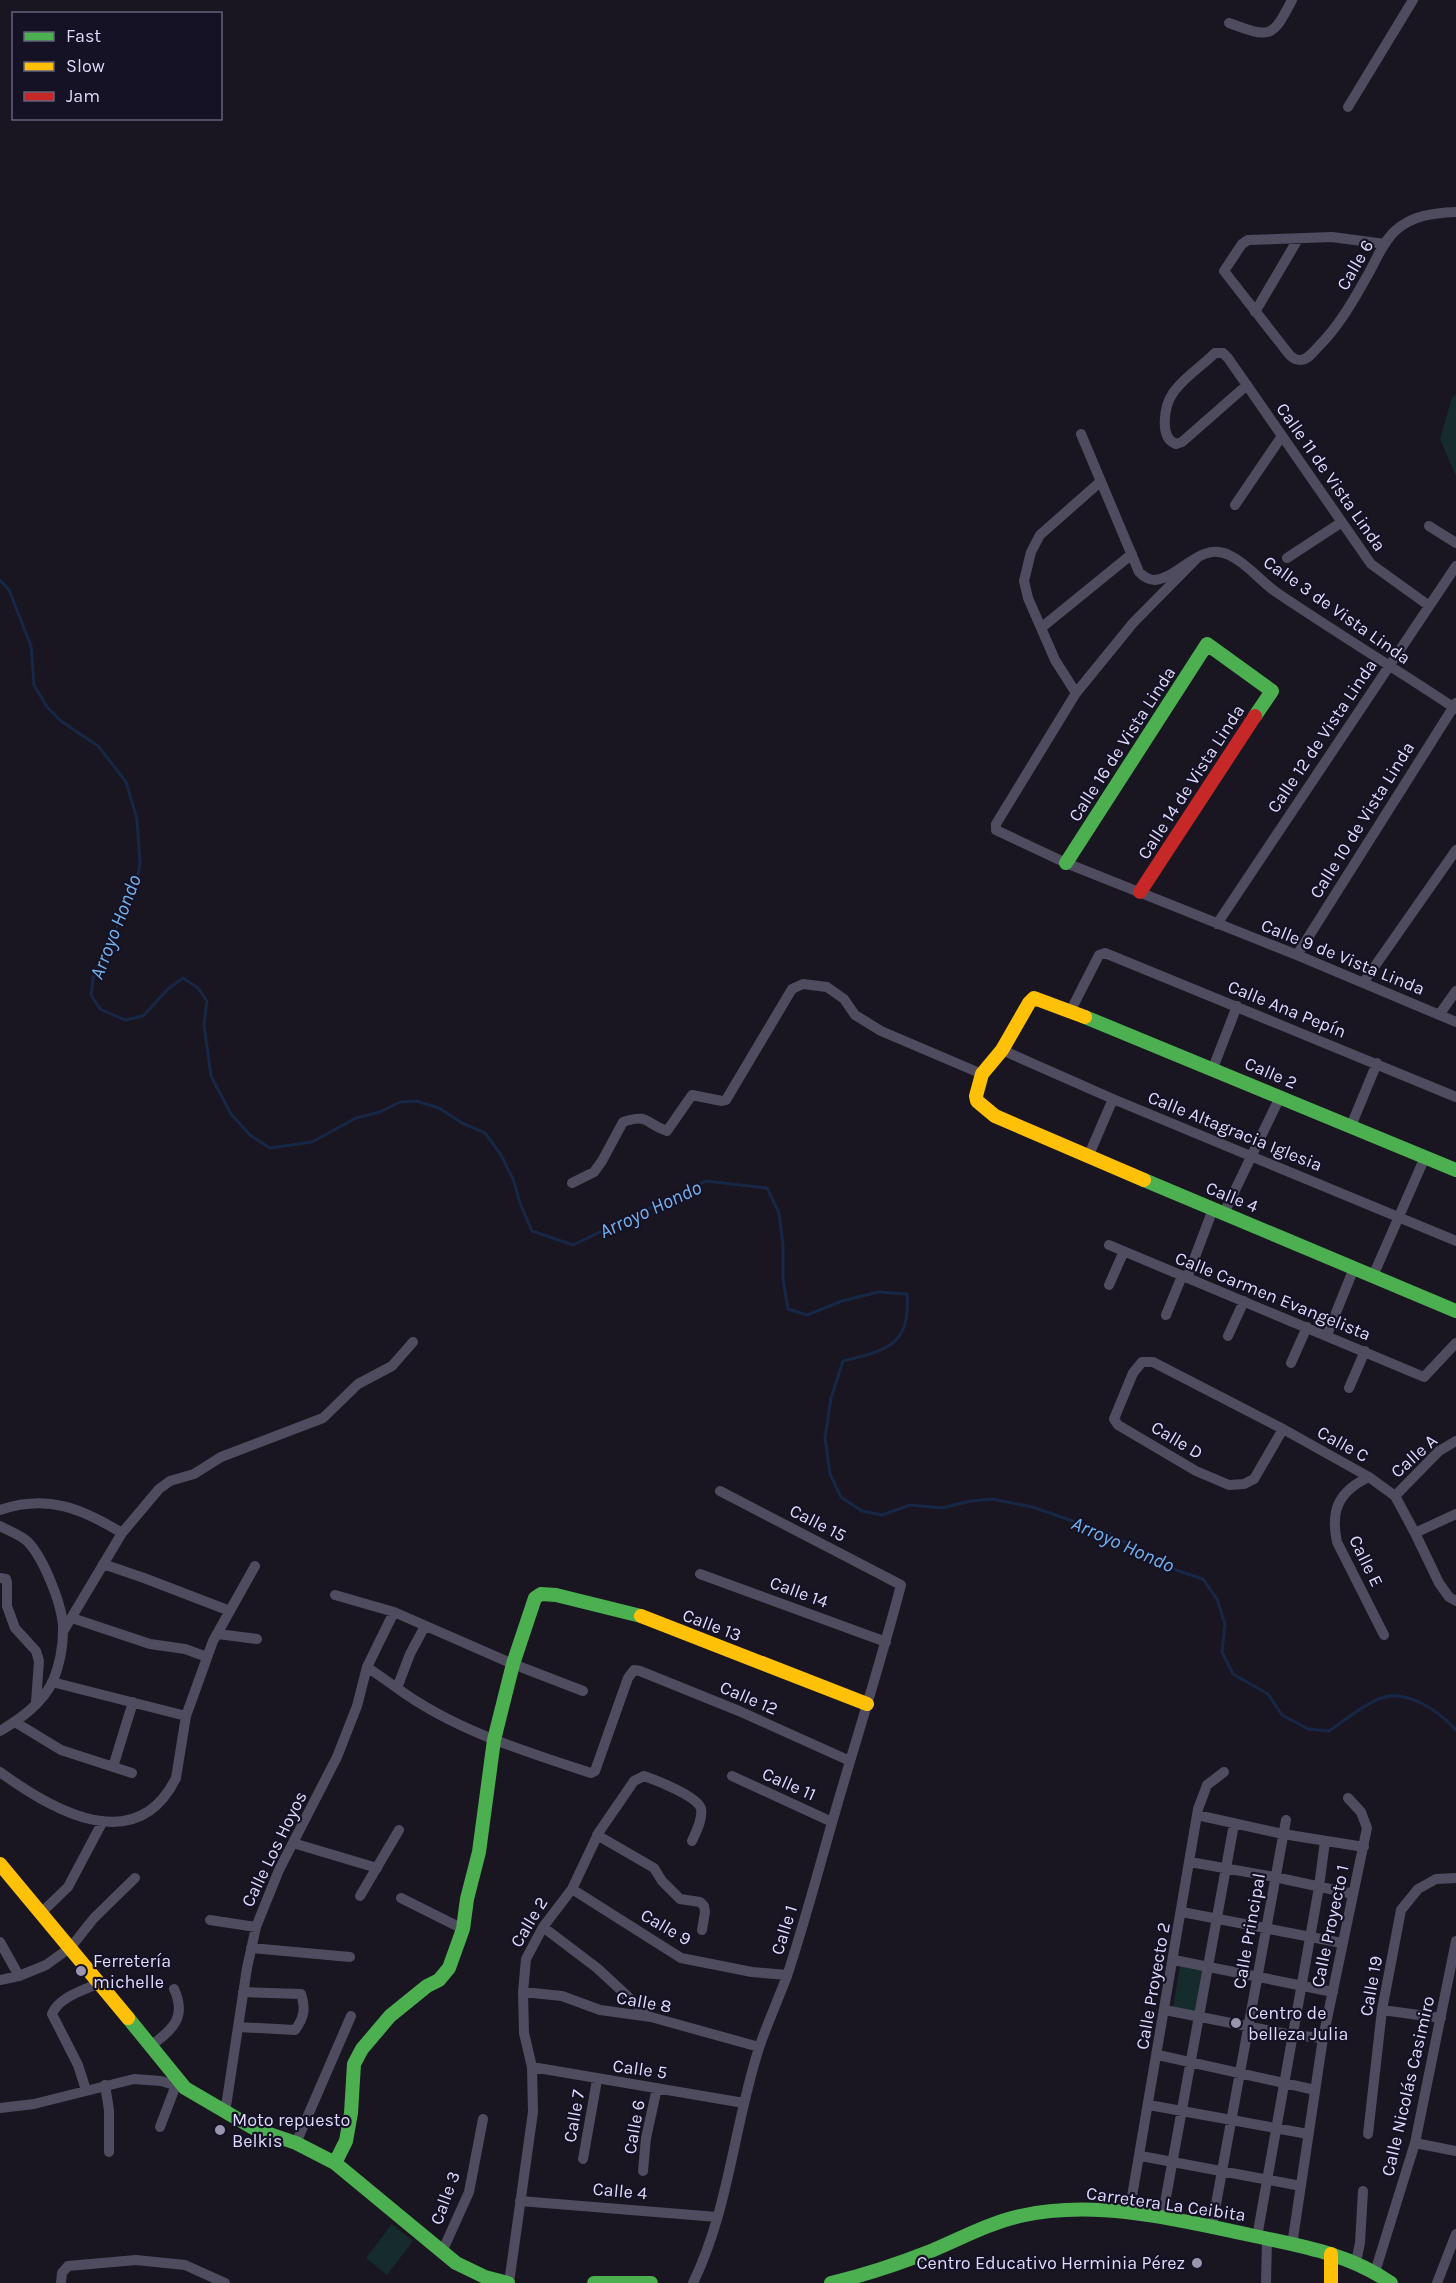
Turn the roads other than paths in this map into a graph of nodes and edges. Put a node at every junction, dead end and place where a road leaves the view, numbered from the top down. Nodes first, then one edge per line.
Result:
1 (1292, 0) edge
2 (1413, 0) edge
3 (1229, 23) dead end
4 (1348, 107) dead end
5 (1456, 212) edge
6 (1298, 238) junction
7 (1385, 244) junction
8 (1255, 312) junction
9 (1246, 385) junction
10 (1081, 434) dead end
11 (1282, 436) junction
12 (1100, 482) junction
13 (1235, 505) dead end
14 (1342, 522) junction
15 (1429, 526) dead end
16 (1456, 543) edge
17 (1132, 554) junction
18 (1198, 557) junction
19 (1287, 558) dead end
20 (1456, 566) edge
21 (1428, 605) junction
22 (1041, 628) junction
23 (1207, 644) joint
24 (1388, 666) junction
25 (1076, 693) junction
26 (1455, 706) edge
27 (1456, 850) edge
28 (1066, 863) junction
29 (1140, 892) junction
30 (1216, 924) junction
31 (1297, 955) junction
32 (1363, 983) junction
33 (1456, 991) edge
34 (1238, 1006) junction
35 (1071, 1010) junction
36 (1439, 1015) junction
37 (1456, 1022) edge
38 (1002, 1050) junction
39 (1377, 1063) junction
40 (1212, 1068) junction
41 (982, 1074) junction
42 (1280, 1097) junction
43 (1456, 1097) edge
44 (1113, 1099) junction
45 (1352, 1126) junction
46 (1252, 1156) junction
47 (1088, 1157) junction
48 (1425, 1157) junction
49 (1456, 1170) edge
50 (572, 1183) dead end
51 (1219, 1211) junction
52 (1399, 1217) junction
53 (1456, 1241) edge
54 (1109, 1245) dead end
55 (1124, 1251) junction
56 (1354, 1269) junction
57 (1373, 1276) junction
58 (1185, 1277) junction
59 (1109, 1285) dead end
60 (1244, 1301) junction
61 (1456, 1311) edge
62 (1166, 1315) dead end
63 (1307, 1327) junction
64 (1327, 1335) junction
65 (1228, 1336) dead end
66 (412, 1342) dead end
67 (1456, 1343) edge
68 (1365, 1351) junction
69 (1291, 1363) dead end
70 (1163, 1367) joint
71 (1349, 1388) dead end
72 (1283, 1429) junction
73 (1456, 1441) edge
74 (1369, 1477) junction
75 (720, 1491) dead end
76 (1395, 1496) junction
77 (0, 1510) edge
78 (1456, 1514) edge
79 (0, 1526) edge
80 (122, 1533) junction
81 (1415, 1533) junction
82 (103, 1564) junction
83 (255, 1566) dead end
84 (700, 1574) dead end
85 (0, 1578) edge
86 (901, 1585) joint
87 (335, 1595) dead end
88 (1456, 1601) edge
89 (4, 1606) edge
90 (230, 1611) junction
91 (394, 1612) junction
92 (72, 1618) junction
93 (425, 1626) junction
94 (64, 1629) junction
95 (218, 1634) junction
96 (1384, 1635) dead end
97 (257, 1639) dead end
98 (886, 1642) junction
99 (207, 1657) junction
100 (513, 1664) junction
101 (367, 1667) junction
102 (52, 1682) junction
103 (397, 1688) junction
104 (583, 1691) dead end
105 (133, 1702) junction
106 (867, 1704) junction
107 (36, 1706) junction
108 (186, 1716) junction
109 (15, 1722) junction
110 (0, 1731) edge
111 (494, 1740) junction
112 (850, 1761) junction
113 (113, 1767) junction
114 (0, 1772) edge
115 (1224, 1772) dead end
116 (132, 1773) dead end
117 (732, 1776) dead end
118 (1348, 1798) dead end
119 (1197, 1815) junction
120 (1286, 1820) dead end
121 (103, 1821) junction
122 (832, 1822) junction
123 (1234, 1824) junction
124 (399, 1830) dead end
125 (1283, 1834) junction
126 (597, 1835) junction
127 (692, 1841) dead end
128 (1325, 1841) junction
129 (293, 1843) junction
130 (1364, 1847) junction
131 (1190, 1862) junction
132 (0, 1864) edge
133 (377, 1868) junction
134 (1225, 1868) junction
135 (1275, 1877) junction
136 (135, 1878) dead end
137 (1456, 1878) edge
138 (1319, 1887) junction
139 (572, 1889) junction
140 (1353, 1894) junction
141 (360, 1896) dead end
142 (401, 1898) dead end
143 (1182, 1912) junction
144 (41, 1913) junction
145 (1216, 1918) junction
146 (210, 1920) dead end
147 (1266, 1926) junction
148 (256, 1927) junction
149 (543, 1927) junction
150 (463, 1929) junction
151 (702, 1930) dead end
152 (1310, 1936) junction
153 (0, 1941) edge
154 (1456, 1941) edge
155 (1342, 1943) junction
156 (71, 1947) junction
157 (251, 1947) junction
158 (350, 1957) dead end
159 (1174, 1960) junction
160 (1208, 1966) junction
161 (787, 1975) junction
162 (19, 1976) junction
163 (1257, 1976) junction
164 (0, 1980) edge
165 (100, 1983) junction
166 (1302, 1986) junction
167 (174, 1989) dead end
168 (243, 1992) junction
169 (524, 1992) junction
170 (1333, 1992) junction
171 (1165, 2010) junction
172 (1382, 2010) junction
173 (351, 2016) dead end
174 (651, 2017) junction
175 (1199, 2017) junction
176 (1441, 2018) junction
177 (238, 2027) junction
178 (1248, 2027) junction
179 (1292, 2035) junction
180 (1323, 2038) junction
181 (152, 2045) junction
182 (759, 2047) junction
183 (1158, 2055) junction
184 (1191, 2063) junction
185 (532, 2067) junction
186 (1240, 2073) junction
187 (597, 2080) junction
188 (1283, 2083) junction
189 (105, 2085) junction
190 (180, 2086) junction
191 (657, 2088) junction
192 (86, 2090) junction
193 (1315, 2090) junction
194 (744, 2103) junction
195 (1149, 2104) junction
196 (0, 2108) edge
197 (1183, 2111) junction
198 (225, 2113) junction
199 (483, 2119) dead end
200 (1231, 2121) junction
201 (160, 2127) dead end
202 (1275, 2127) junction
203 (1308, 2134) junction
204 (1368, 2134) dead end
205 (296, 2143) junction
206 (1415, 2143) junction
207 (1456, 2151) edge
208 (109, 2152) dead end
209 (1141, 2156) junction
210 (584, 2159) dead end
211 (1173, 2162) junction
212 (335, 2163) junction
213 (643, 2171) dead end
214 (1222, 2171) junction
215 (1267, 2179) junction
216 (1301, 2186) junction
217 (1363, 2191) dead end
218 (520, 2201) junction
219 (1129, 2214) junction
220 (717, 2217) junction
221 (1162, 2219) junction
222 (1212, 2226) junction
223 (1456, 2234) edge
224 (1262, 2238) junction
225 (1292, 2245) junction
226 (442, 2252) junction
227 (1331, 2254) junction
228 (1356, 2262) junction
229 (1375, 2272) junction
230 (874, 2277) edge
231 (221, 2282) edge
232 (61, 2283) edge
233 (508, 2283) edge
234 (594, 2283) edge
235 (651, 2283) edge
236 (693, 2283) edge
237 (831, 2283) edge
238 (1266, 2283) edge
239 (1331, 2283) edge
240 (1390, 2283) edge
241 (1437, 2283) edge

1 - 3 street
2 - 4 street
5 - 7 street, Calle 6
6 - 7 street
6 - 8 street
6 - 8 street
7 - 8 street, Calle 6
9 - 9 street, Calle 11 de Vista Linda
9 - 11 street, Calle 11 de Vista Linda
10 - 12 street
11 - 13 street
11 - 14 street, Calle 11 de Vista Linda
12 - 17 street
12 - 22 street
14 - 19 street
14 - 21 street, Calle 11 de Vista Linda
15 - 16 street
17 - 18 street
17 - 22 street
18 - 24 street, Calle 3 de Vista Linda
18 - 25 street
20 - 21 street, Calle 12 de Vista Linda
21 - 24 street, Calle 12 de Vista Linda
22 - 25 street
23 - 28 street, Calle 16 de Vista Linda
23 - 29 street, Calle 14 de Vista Linda
24 - 26 street, Calle 3 de Vista Linda
24 - 30 street, Calle 12 de Vista Linda
25 - 28 street, Calle 9 de Vista Linda
26 - 31 street, Calle 10 de Vista Linda
27 - 32 street
28 - 29 street, Calle 9 de Vista Linda
29 - 30 street, Calle 9 de Vista Linda
30 - 31 street, Calle 9 de Vista Linda
31 - 32 street, Calle 9 de Vista Linda
32 - 36 street, Calle 9 de Vista Linda
33 - 36 street
34 - 35 street, Calle Ana Pepín
34 - 39 street, Calle Ana Pepín
34 - 40 street
35 - 38 street, Calle 2
35 - 40 street, Calle 2
36 - 37 street, Calle 9 de Vista Linda
38 - 41 street
38 - 44 street, Calle Altagracia Iglesia
39 - 43 street, Calle Ana Pepín
39 - 45 street
40 - 42 street, Calle 2
41 - 47 street, Calle 4
41 - 50 street
42 - 45 street, Calle 2
42 - 46 street
44 - 46 street, Calle Altagracia Iglesia
44 - 47 street
45 - 48 street, Calle 2
46 - 51 street
46 - 52 street, Calle Altagracia Iglesia
47 - 51 street, Calle 4
48 - 49 street, Calle 2
48 - 52 street
51 - 56 street, Calle 4
51 - 58 street
52 - 53 street, Calle Altagracia Iglesia
52 - 57 street
54 - 55 street, Calle Carmen Evangelista
55 - 58 street, Calle Carmen Evangelista
55 - 59 street
56 - 57 street, Calle 4
56 - 64 street
57 - 61 street, Calle 4
58 - 60 street, Calle Carmen Evangelista
58 - 62 street
60 - 63 street, Calle Carmen Evangelista
60 - 65 street
63 - 64 street, Calle Carmen Evangelista
63 - 69 street
64 - 68 street, Calle Carmen Evangelista
66 - 80 street
67 - 68 street, Calle Carmen Evangelista
68 - 71 street
70 - 72 street, Calle C
70 - 72 street, Calle D
72 - 74 street, Calle C
73 - 76 street, Calle A
74 - 76 street, Calle C
74 - 96 street, Calle E
75 - 86 street, Calle 15
76 - 81 street, Calle C
77 - 80 street
78 - 81 street
79 - 94 street
80 - 82 street
81 - 88 street, Calle C
82 - 90 street
82 - 92 street
83 - 90 street
84 - 98 street, Calle 14
85 - 89 street
86 - 98 street, Calle 1
87 - 91 street
89 - 107 street
90 - 95 street
91 - 93 street
91 - 101 street, Calle Los Hoyos
92 - 94 street
92 - 99 street
93 - 100 street
93 - 103 street
94 - 102 street
95 - 97 street
95 - 99 street
98 - 106 street, Calle 1
99 - 108 street
100 - 104 street
100 - 106 street, Calle 13
100 - 111 street
101 - 103 street
101 - 129 street, Calle Los Hoyos
102 - 105 street
102 - 107 street
103 - 111 street
105 - 108 street
105 - 113 street
106 - 112 street, Calle 1
107 - 109 street
108 - 121 street
109 - 110 street
109 - 113 street
111 - 112 street, Calle 12
111 - 150 street
112 - 122 street, Calle 1
113 - 116 street
114 - 121 street
115 - 119 street, Calle Proyecto 2
117 - 122 street, Calle 11
118 - 130 street, Calle Proyecto 1
119 - 123 street
119 - 131 street, Calle Proyecto 2
120 - 125 street, Calle Principal
121 - 144 street
122 - 161 street, Calle 1
123 - 125 street
123 - 134 street
124 - 133 street
125 - 128 street
125 - 135 street, Calle Principal
126 - 127 street, Calle 2
126 - 139 street, Calle 2
126 - 151 street
128 - 130 street
128 - 138 street
129 - 133 street
129 - 148 street, Calle Los Hoyos
130 - 140 street, Calle Proyecto 1
131 - 134 street
131 - 143 street, Calle Proyecto 2
132 - 144 street
133 - 141 street
134 - 135 street
134 - 145 street
135 - 138 street
135 - 147 street, Calle Principal
136 - 156 street
137 - 172 street, Calle 19
138 - 140 street
138 - 152 street
139 - 149 street, Calle 2
139 - 161 street, Calle 9
140 - 155 street, Calle Proyecto 1
142 - 150 street
143 - 145 street
143 - 159 street, Calle Proyecto 2
144 - 156 street
145 - 147 street
145 - 160 street
146 - 148 street
147 - 152 street
147 - 163 street, Calle Principal
148 - 157 street, Calle Los Hoyos
149 - 169 street, Calle 2
149 - 174 street
150 - 212 street
152 - 155 street
152 - 166 street
153 - 162 street
154 - 176 street, Calle Nicolás Casimiro
155 - 170 street, Calle Proyecto 1
156 - 162 street
156 - 165 street
157 - 158 street
157 - 168 street, Calle Los Hoyos
159 - 160 street
159 - 171 street, Calle Proyecto 2
160 - 163 street
160 - 175 street
161 - 182 street, Calle 1
162 - 164 street
163 - 166 street
163 - 178 street, Calle Principal
165 - 181 street
165 - 192 street
166 - 170 street
166 - 179 street
167 - 181 street
168 - 177 street, Calle Los Hoyos
168 - 177 street
169 - 174 street, Calle 8
169 - 185 street, Calle 2
170 - 180 street, Calle Proyecto 1
171 - 175 street
171 - 183 street, Calle Proyecto 2
172 - 176 street
172 - 204 street, Calle 19
173 - 205 street
174 - 182 street, Calle 8
175 - 178 street
175 - 184 street
176 - 206 street, Calle Nicolás Casimiro
177 - 198 street, Calle Los Hoyos
178 - 179 street
178 - 186 street, Calle Principal
179 - 180 street
179 - 188 street
180 - 193 street, Calle Proyecto 1
181 - 190 street
182 - 194 street, Calle 1
183 - 184 street
183 - 195 street, Calle Proyecto 2
184 - 186 street
184 - 197 street
185 - 187 street, Calle 5
185 - 218 street, Calle 2
186 - 188 street
186 - 200 street, Calle Principal
187 - 191 street, Calle 5
187 - 210 street, Calle 7
188 - 193 street
188 - 202 street
189 - 190 street
189 - 192 street
189 - 208 street
190 - 198 street
190 - 201 street
191 - 194 street, Calle 5
191 - 213 street, Calle 6
192 - 196 street
193 - 203 street, Calle Proyecto 1
194 - 220 street, Calle 1
195 - 197 street
195 - 209 street, Calle Proyecto 2
197 - 200 street
197 - 211 street
198 - 205 street
199 - 226 street, Calle 3
200 - 202 street
200 - 214 street, Calle Principal
202 - 203 street
202 - 215 street
203 - 216 street, Calle Proyecto 1
205 - 212 street
206 - 207 street
206 - 229 street, Calle Nicolás Casimiro
209 - 211 street
209 - 219 street, Calle Proyecto 2
211 - 214 street
211 - 221 street
212 - 226 street
214 - 215 street
214 - 222 street, Calle Principal
215 - 216 street
215 - 224 street
216 - 225 street, Calle Proyecto 1
217 - 228 street
218 - 220 street, Calle 4
218 - 233 street, Calle 2
219 - 221 street, Carretera La Ceibita
219 - 230 street, Carretera La Ceibita
220 - 236 street, Calle 1
221 - 222 street, Carretera La Ceibita
222 - 224 street, Carretera La Ceibita
223 - 241 street
224 - 225 street, Carretera La Ceibita
224 - 238 street
225 - 227 street, Carretera La Ceibita
226 - 233 street
227 - 228 street, Carretera La Ceibita
227 - 239 street
228 - 229 street, Carretera La Ceibita
229 - 240 street, Carretera La Ceibita
230 - 237 street, Carretera La Ceibita
231 - 232 street
234 - 235 street

